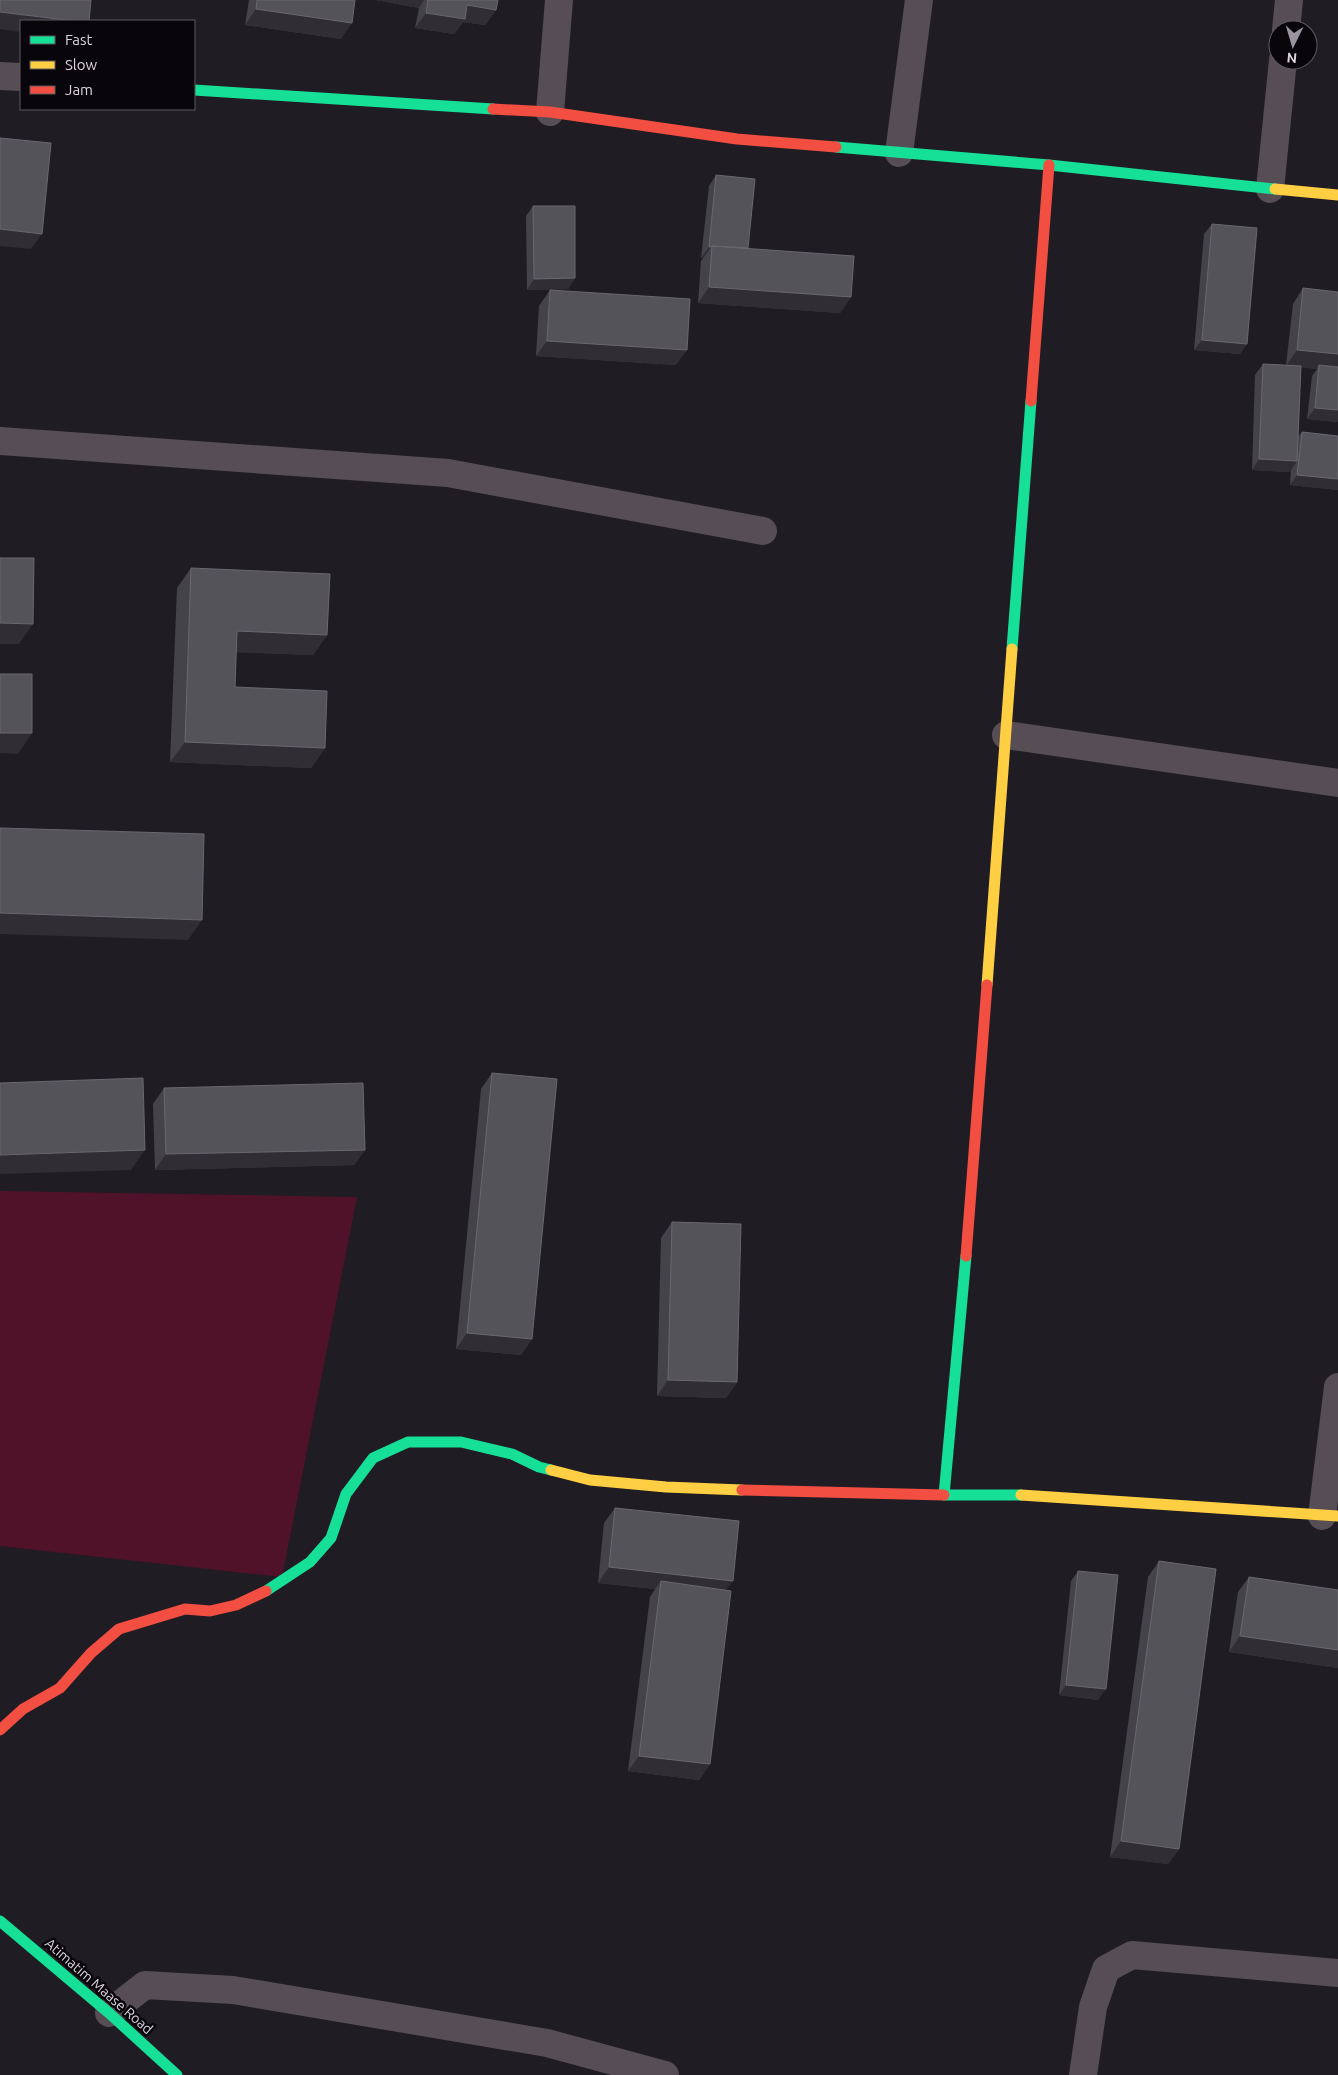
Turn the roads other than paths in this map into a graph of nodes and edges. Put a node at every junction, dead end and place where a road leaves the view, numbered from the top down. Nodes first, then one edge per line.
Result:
1 (559, 0) edge
2 (919, 0) edge
3 (1289, 0) edge
4 (1287, 20) edge
5 (1282, 70) edge
6 (0, 76) edge
7 (20, 77) edge
8 (195, 90) edge
9 (550, 112) junction
10 (899, 153) junction
11 (1049, 165) junction
12 (1270, 190) junction
13 (1338, 195) edge
14 (0, 441) edge
15 (763, 530) dead end
16 (1006, 735) junction
17 (1338, 783) edge
18 (1338, 1387) edge
19 (944, 1495) junction
20 (1330, 1516) edge
21 (0, 1730) edge
22 (0, 1921) edge
23 (1338, 1973) edge
24 (109, 2013) junction
25 (177, 2075) edge
26 (665, 2075) edge
27 (1083, 2075) edge

1 - 9 street
2 - 10 street
3 - 4 street
5 - 12 street
6 - 7 street
8 - 9 street
9 - 10 street
10 - 11 street
11 - 12 street
11 - 16 street
12 - 13 street
14 - 15 street
16 - 17 street
16 - 19 street
18 - 20 street
19 - 20 street
19 - 21 street
22 - 24 street, Atimatim Maase Road
23 - 27 street
24 - 25 street, Atimatim Maase Road
24 - 26 street

